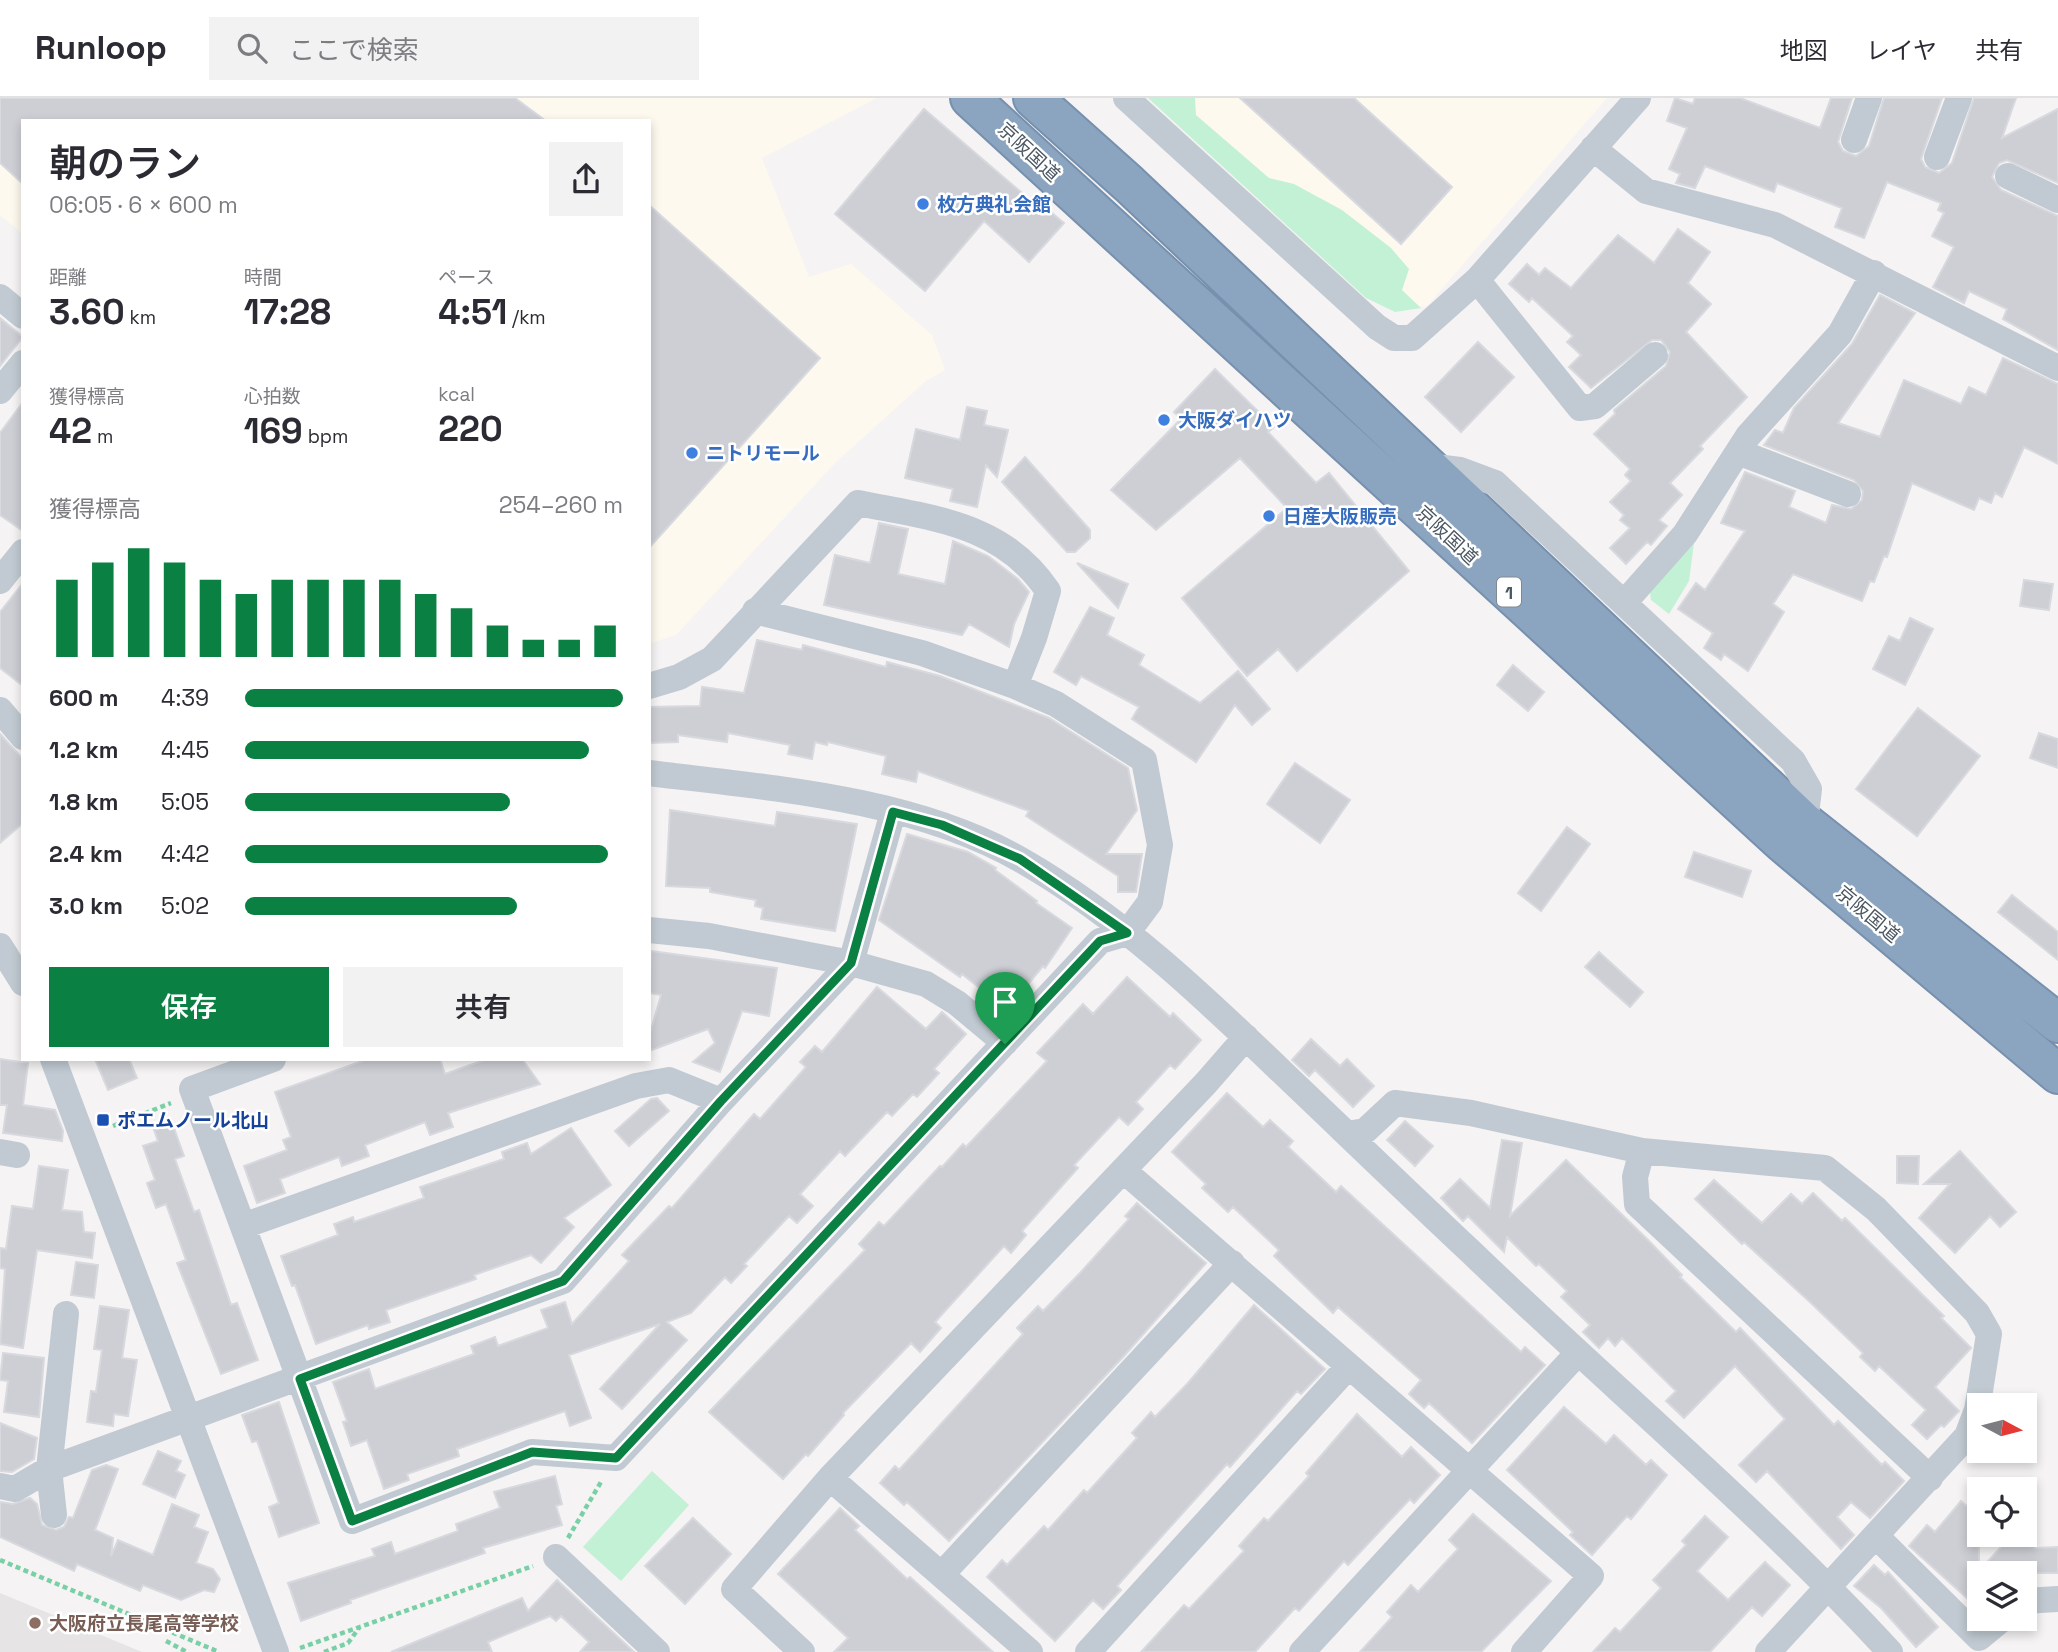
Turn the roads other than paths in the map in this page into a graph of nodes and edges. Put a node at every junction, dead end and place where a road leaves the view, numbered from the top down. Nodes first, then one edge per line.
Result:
1 (970, 98) edge
2 (1033, 98) edge
3 (1126, 98) edge
4 (1637, 98) edge
5 (1869, 98) edge
6 (1959, 98) edge
7 (1854, 140) dead end
8 (1593, 148) junction
9 (1937, 157) dead end
10 (2008, 176) dead end
11 (2058, 200) edge
12 (1874, 273) junction
13 (1477, 280) junction
14 (0, 296) edge
15 (21, 314) edge
16 (1655, 355) dead end
17 (21, 365) edge
18 (2058, 368) edge
19 (0, 391) edge
20 (1738, 452) junction
21 (1428, 466) junction
22 (1848, 494) dead end
23 (14, 551) edge
24 (0, 581) edge
25 (1624, 603) junction
26 (755, 611) junction
27 (651, 685) edge
28 (1015, 686) junction
29 (1, 715) edge
30 (21, 735) edge
31 (651, 773) edge
32 (893, 812) junction
33 (1805, 823) junction
34 (651, 930) edge
35 (1127, 933) junction
36 (0, 946) edge
37 (851, 963) junction
38 (16, 981) edge
39 (2058, 1023) edge
40 (1246, 1037) junction
41 (1005, 1044) junction
42 (53, 1061) edge
43 (268, 1061) edge
44 (2058, 1074) edge
45 (721, 1101) junction
46 (1347, 1134) junction
47 (1642, 1151) junction
48 (1123, 1170) junction
49 (243, 1226) junction
50 (1232, 1263) junction
51 (66, 1314) dead end
52 (1577, 1354) junction
53 (1348, 1367) junction
54 (300, 1379) junction
55 (187, 1417) junction
56 (49, 1469) junction
57 (1468, 1471) junction
58 (830, 1478) junction
59 (1930, 1478) junction
60 (0, 1486) edge
61 (54, 1516) dead end
62 (1876, 1536) junction
63 (556, 1557) road end
64 (942, 1574) junction
65 (1830, 1588) junction
66 (2058, 1599) edge
67 (2037, 1600) edge
68 (1967, 1626) edge
69 (1972, 1631) edge
70 (1987, 1631) edge
71 (276, 1652) edge
72 (657, 1652) edge
73 (802, 1652) edge
74 (1030, 1652) edge
75 (1088, 1652) edge
76 (1302, 1652) edge
77 (1524, 1652) edge
78 (1768, 1652) edge
79 (1890, 1652) edge

1 - 44 highway, 京阪国道 / 1
2 - 21 highway, 京阪国道 / 1
3 - 13 street
4 - 8 street
5 - 7 street
6 - 9 street
8 - 12 street
8 - 13 street
10 - 11 street
12 - 18 street
12 - 20 street
13 - 16 street
14 - 15 street
17 - 19 street
20 - 22 street
20 - 25 street
21 - 25 street
21 - 33 highway, 京阪国道 / 1
23 - 24 street
25 - 33 street
26 - 27 street
26 - 28 street
26 - 28 street
28 - 35 street
29 - 30 street
31 - 32 street
32 - 35 street
32 - 37 street
33 - 39 highway, 京阪国道 / 1
34 - 37 street
35 - 40 street
35 - 41 street
36 - 38 street
37 - 41 street
37 - 45 street
40 - 46 street
40 - 48 street
41 - 54 street
42 - 55 street
43 - 49 street
45 - 49 street
45 - 54 street
46 - 47 street
46 - 52 street
47 - 59 street
47 - 59 street
48 - 50 street
48 - 58 street
49 - 54 street
50 - 53 street
50 - 64 street
51 - 56 street
52 - 57 street
52 - 65 street
53 - 57 street
53 - 75 street
54 - 55 street
55 - 56 street
55 - 71 street
56 - 60 street
56 - 61 street
57 - 76 street
57 - 77 street
58 - 64 street
58 - 73 street
59 - 62 street
62 - 65 street
62 - 68 street
63 - 72 street
64 - 74 street
65 - 78 street
65 - 79 street
66 - 67 street
69 - 70 street

